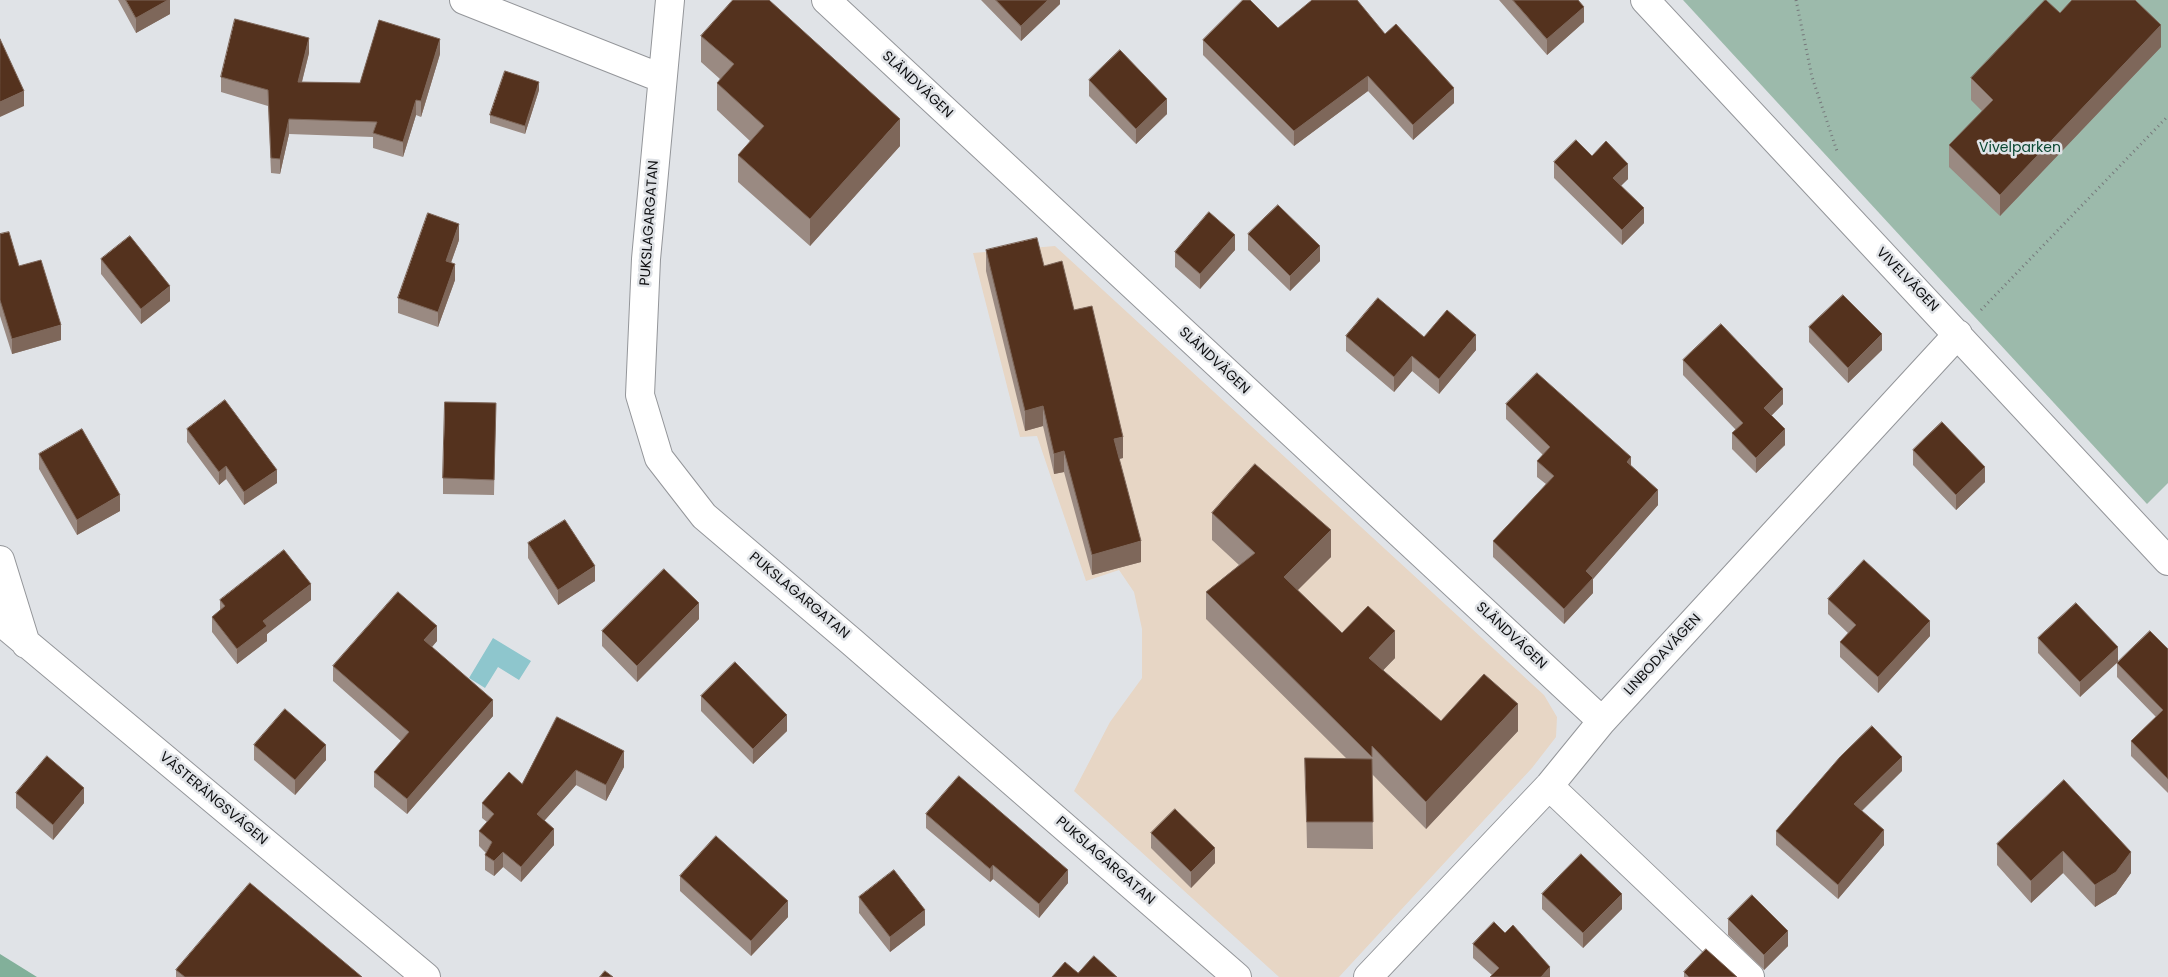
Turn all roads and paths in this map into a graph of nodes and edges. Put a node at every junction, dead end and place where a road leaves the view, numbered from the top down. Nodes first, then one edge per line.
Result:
1 (464, 0) edge
2 (670, 0) edge
3 (826, 0) edge
4 (1645, 0) edge
5 (1796, 0) edge
6 (662, 78) junction
7 (2168, 116) edge
8 (1830, 199) junction
9 (1958, 334) junction
10 (0, 560) edge
11 (2168, 562) edge
12 (0, 621) edge
13 (26, 644) junction
14 (1602, 721) junction
15 (1549, 786) junction
16 (426, 977) edge
17 (1237, 977) edge
18 (1368, 977) edge
19 (1750, 977) edge

1 - 6 street
2 - 6 street, PUKSLAGARGATAN
3 - 14 street, SLÄNDVÄGEN
4 - 8 street, VIVELVÄGEN
5 - 8 path
6 - 17 street, PUKSLAGARGATAN
7 - 9 path
8 - 9 street, VIVELVÄGEN
9 - 11 street, VIVELVÄGEN
9 - 14 street, LINBODAVÄGEN
10 - 13 street
12 - 13 street, VÄSTERÄNGSVÄGEN
13 - 16 street, VÄSTERÄNGSVÄGEN
14 - 15 street, LINBODAVÄGEN
15 - 18 street, LINBODAVÄGEN
15 - 19 street

